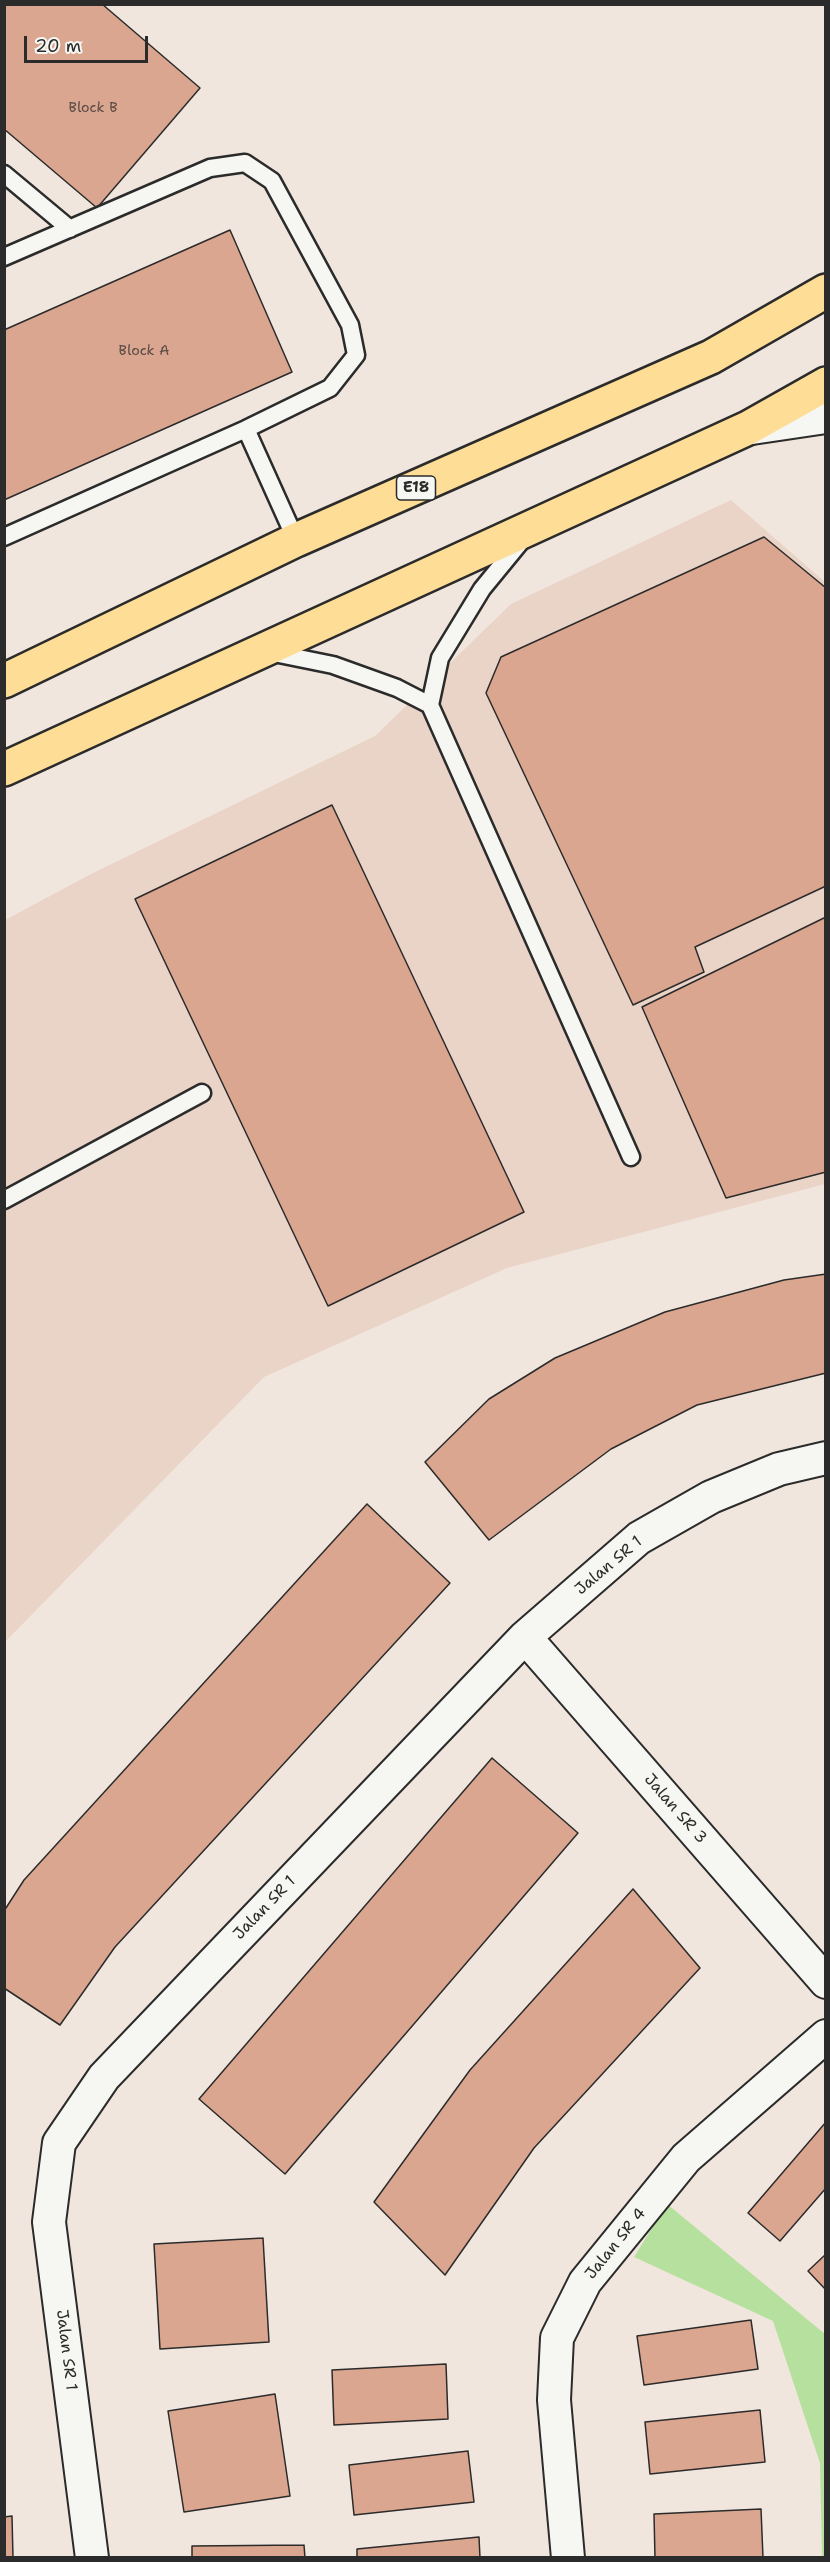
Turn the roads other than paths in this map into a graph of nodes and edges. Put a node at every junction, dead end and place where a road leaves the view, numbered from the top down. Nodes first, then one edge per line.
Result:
1 (4, 174) edge
2 (70, 229) junction
3 (4, 257) edge
4 (825, 291) edge
5 (825, 384) edge
6 (825, 417) edge
7 (748, 428) junction
8 (246, 429) junction
9 (533, 526) junction
10 (4, 537) edge
11 (296, 540) junction
12 (261, 650) junction
13 (4, 681) edge
14 (430, 705) junction
15 (4, 769) edge
16 (202, 1093) dead end
17 (631, 1157) dead end
18 (4, 1200) edge
19 (825, 1458) edge
20 (525, 1637) junction
21 (825, 1982) edge
22 (825, 2036) edge
23 (92, 2558) edge
24 (568, 2558) edge

1 - 2 lane
2 - 3 lane
2 - 8 lane
4 - 11 highway, E18
5 - 7 highway
6 - 7 street
7 - 9 highway
8 - 10 lane
8 - 11 lane
9 - 12 highway
9 - 14 lane
11 - 13 highway, E18
12 - 14 lane
12 - 15 highway
14 - 17 lane
16 - 18 lane
19 - 20 street, Jalan SR 1
20 - 21 street, Jalan SR 3
20 - 23 street, Jalan SR 1
22 - 24 street, Jalan SR 4

